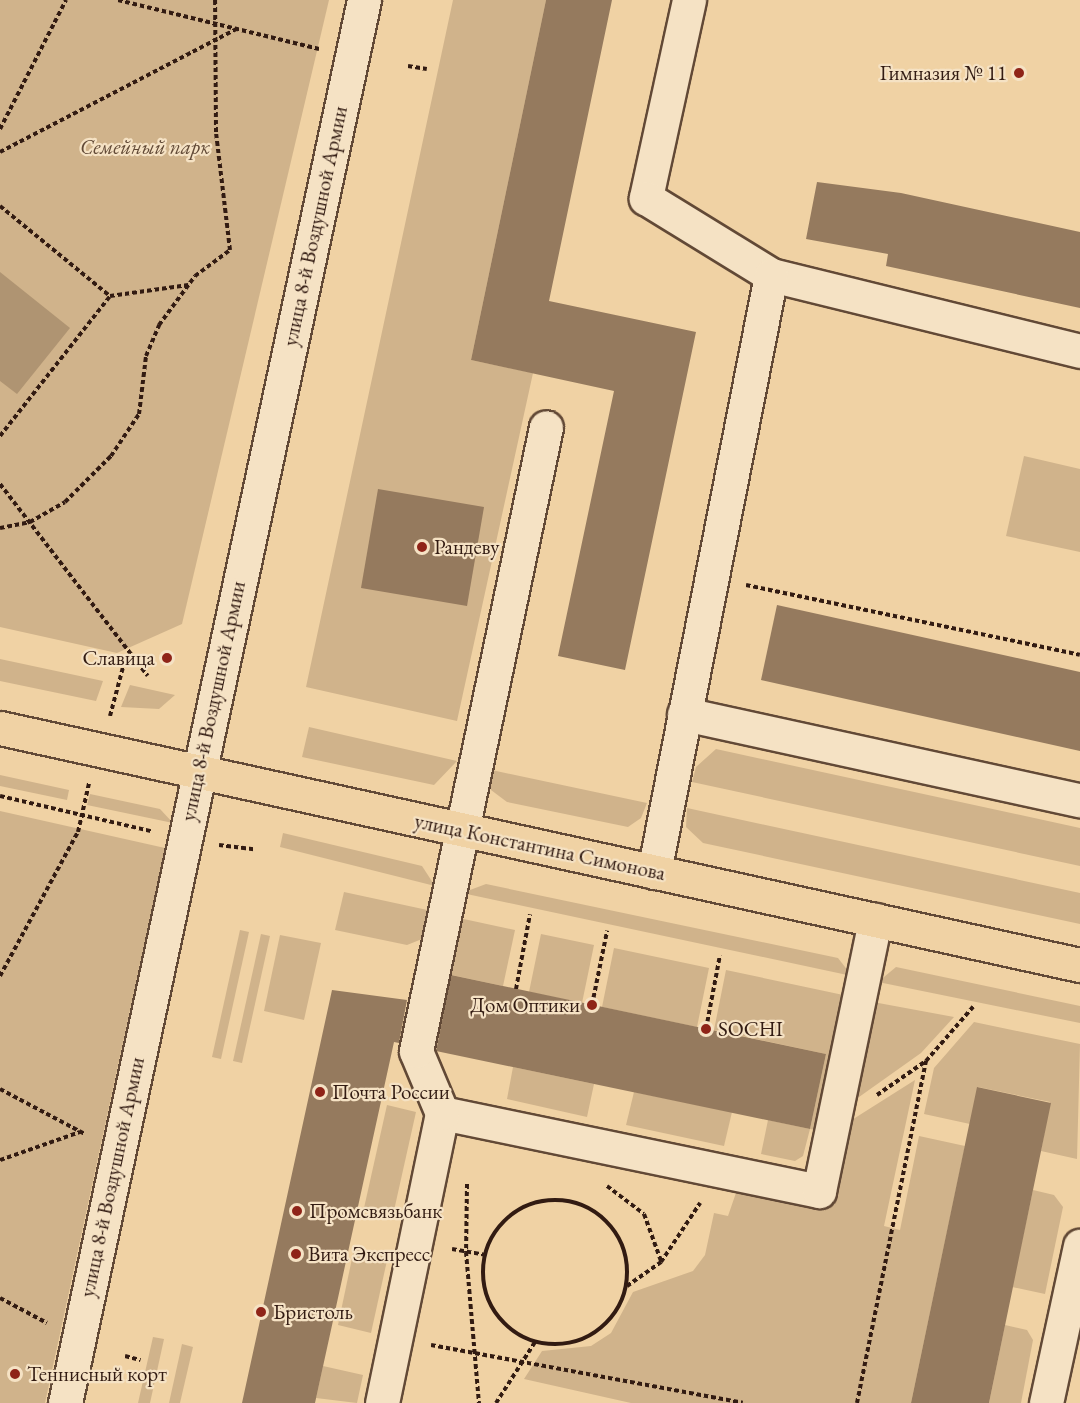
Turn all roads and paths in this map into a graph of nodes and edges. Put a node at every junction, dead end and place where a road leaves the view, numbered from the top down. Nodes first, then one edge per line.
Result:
1 (66, 0) edge
2 (118, 0) edge
3 (215, 0) edge
4 (363, 0) edge
5 (689, 0) edge
6 (211, 22) junction
7 (236, 29) junction
8 (211, 43) junction
9 (318, 49) dead end
10 (408, 66) dead end
11 (427, 69) dead end
12 (0, 129) edge
13 (0, 152) edge
14 (0, 206) edge
15 (771, 275) junction
16 (188, 285) junction
17 (110, 296) junction
18 (1080, 351) edge
19 (546, 427) dead end
20 (0, 436) edge
21 (0, 484) edge
22 (30, 522) junction
23 (0, 528) edge
24 (711, 578) junction
25 (1080, 655) edge
26 (123, 668) dead end
27 (148, 676) dead end
28 (684, 714) junction
29 (0, 728) edge
30 (100, 750) junction
31 (198, 772) junction
32 (0, 796) edge
33 (1080, 800) edge
34 (79, 813) junction
35 (462, 830) junction
36 (162, 833) dead end
37 (218, 844) dead end
38 (254, 849) dead end
39 (654, 872) junction
40 (530, 914) dead end
41 (875, 920) junction
42 (607, 931) dead end
43 (720, 955) dead end
44 (1080, 965) edge
45 (0, 976) edge
46 (516, 989) dead end
47 (592, 1005) dead end
48 (973, 1007) dead end
49 (706, 1029) dead end
50 (926, 1060) junction
51 (0, 1089) edge
52 (442, 1113) junction
53 (833, 1125) junction
54 (81, 1132) junction
55 (612, 1148) junction
56 (117, 1151) junction
57 (0, 1160) edge
58 (707, 1168) junction
59 (467, 1172) dead end
60 (1080, 1246) edge
61 (466, 1252) junction
62 (485, 1255) junction
63 (661, 1262) junction
64 (626, 1287) junction
65 (0, 1298) edge
66 (80, 1332) junction
67 (395, 1337) junction
68 (535, 1342) junction
69 (474, 1354) junction
70 (125, 1356) dead end
71 (140, 1360) dead end
72 (523, 1361) junction
73 (65, 1403) edge
74 (382, 1403) edge
75 (479, 1403) edge
76 (496, 1403) edge
77 (743, 1403) edge
78 (857, 1403) edge
79 (1046, 1403) edge

1 - 12 path
2 - 6 path
3 - 6 path
4 - 31 street, улица 8-й Воздушной Армии
5 - 15 street
6 - 7 path
6 - 8 path
7 - 8 path
7 - 9 path
8 - 13 path
8 - 16 path
10 - 11 path
14 - 17 path
15 - 18 street
15 - 24 street
16 - 17 path
16 - 22 path
17 - 20 path
19 - 35 street
21 - 22 path
22 - 23 path
22 - 27 path
24 - 25 path
24 - 28 street
26 - 30 path
28 - 33 street
28 - 39 street
29 - 30 main road, улица Константина Симонова
30 - 31 main road, улица Константина Симонова
30 - 34 path
31 - 35 main road, улица Константина Симонова
31 - 56 street, улица 8-й Воздушной Армии
32 - 34 path
34 - 36 path
34 - 45 path
35 - 39 main road, улица Константина Симонова
35 - 52 street
37 - 38 path
39 - 41 main road, улица Константина Симонова
40 - 46 path
41 - 44 main road, улица Константина Симонова
41 - 53 street
42 - 47 path
43 - 49 path
48 - 50 path
50 - 53 path
50 - 78 path
51 - 54 path
52 - 55 street
52 - 67 street
53 - 58 street
54 - 56 path
54 - 57 path
55 - 58 street
55 - 63 path
56 - 66 street, улица 8-й Воздушной Армии
58 - 63 path
59 - 61 path
60 - 79 street
61 - 62 path
61 - 69 path
62 - 64 path
62 - 68 path
63 - 64 path
64 - 68 path
65 - 66 path
66 - 73 street, улица 8-й Воздушной Армии
67 - 69 path
67 - 74 street
68 - 72 path
69 - 72 path
69 - 75 path
70 - 71 path
72 - 76 path
72 - 77 path

